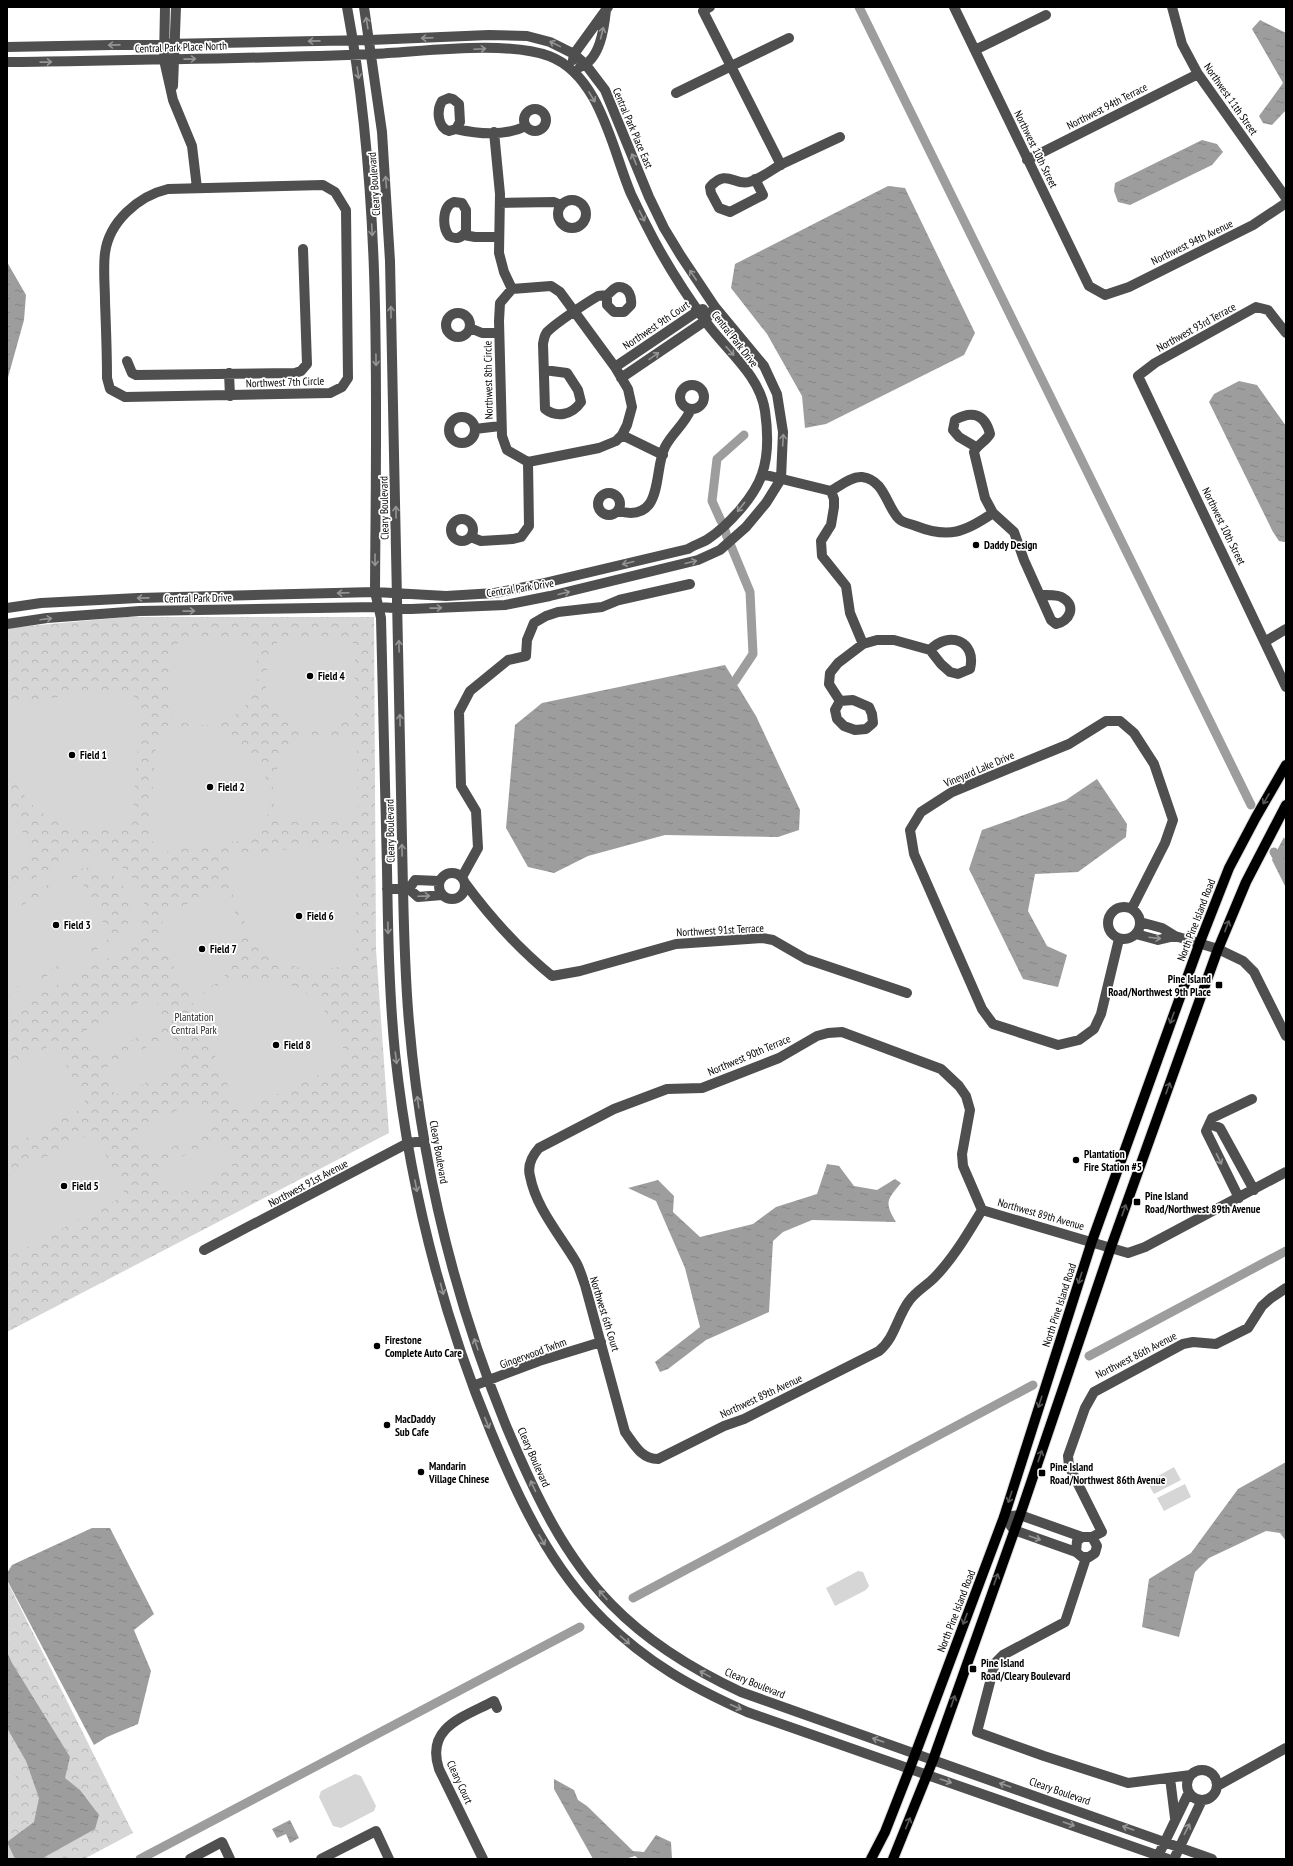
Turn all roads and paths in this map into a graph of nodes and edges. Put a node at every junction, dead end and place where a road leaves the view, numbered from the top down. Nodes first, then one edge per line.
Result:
1 (165, 7) edge
2 (176, 7) edge
3 (347, 7) edge
4 (364, 7) edge
5 (954, 7) edge
6 (1172, 7) edge
7 (704, 8) edge
8 (607, 9) edge
9 (1046, 15) dead end
10 (789, 38) dead end
11 (353, 40) junction
12 (370, 40) junction
13 (164, 44) junction
14 (176, 44) junction
15 (7, 47) edge
16 (975, 50) junction
17 (372, 54) junction
18 (574, 54) junction
19 (355, 55) junction
20 (175, 59) junction
21 (164, 60) junction
22 (7, 62) edge
23 (586, 65) junction
24 (731, 66) junction
25 (572, 69) junction
26 (1198, 74) junction
27 (676, 93) dead end
28 (173, 100) junction
29 (526, 126) dead end
30 (456, 129) dead end
31 (494, 132) junction
32 (840, 137) dead end
33 (1028, 160) junction
34 (781, 165) junction
35 (755, 179) junction
36 (198, 188) junction
37 (1286, 198) edge
38 (500, 203) junction
39 (1286, 204) edge
40 (561, 205) dead end
41 (464, 235) dead end
42 (499, 237) junction
43 (303, 248) dead end
44 (512, 289) junction
45 (607, 295) dead end
46 (1105, 295) joint
47 (715, 307) junction
48 (698, 311) junction
49 (575, 312) junction
50 (705, 321) junction
51 (470, 328) dead end
52 (499, 333) junction
53 (1286, 333) edge
54 (127, 361) dead end
55 (615, 367) junction
56 (544, 370) junction
57 (229, 373) junction
58 (1138, 376) joint
59 (621, 378) junction
60 (230, 396) junction
61 (690, 409) dead end
62 (500, 426) junction
63 (475, 429) dead end
64 (622, 435) junction
65 (976, 447) dead end
66 (662, 455) junction
67 (528, 462) junction
68 (762, 474) junction
69 (781, 479) junction
70 (831, 491) junction
71 (618, 511) dead end
72 (993, 513) junction
73 (471, 537) dead end
74 (690, 584) dead end
75 (375, 592) junction
76 (396, 593) junction
77 (1041, 595) dead end
78 (378, 607) junction
79 (7, 608) edge
80 (397, 609) junction
81 (7, 624) edge
82 (1286, 629) edge
83 (1266, 641) junction
84 (863, 644) junction
85 (930, 650) dead end
86 (1286, 687) edge
87 (840, 701) dead end
88 (1286, 765) edge
89 (1286, 805) edge
90 (463, 880) junction
91 (439, 881) junction
92 (387, 889) junction
93 (406, 889) junction
94 (442, 895) junction
95 (458, 898) junction
96 (480, 903) junction
97 (1132, 908) junction
98 (1140, 922) junction
99 (1136, 934) junction
100 (1175, 936) junction
101 (1119, 939) junction
102 (1200, 942) junction
103 (1218, 949) junction
104 (907, 993) dead end
105 (1286, 1036) edge
106 (1252, 1099) dead end
107 (1210, 1124) junction
108 (424, 1141) junction
109 (408, 1143) junction
110 (1286, 1172) edge
111 (529, 1176) joint
112 (1254, 1190) junction
113 (1239, 1198) junction
114 (982, 1210) junction
115 (1092, 1241) junction
116 (1111, 1247) junction
117 (204, 1250) dead end
118 (1286, 1288) edge
119 (601, 1342) junction
120 (489, 1381) junction
121 (473, 1386) junction
122 (650, 1459) joint
123 (1020, 1515) junction
124 (1004, 1517) junction
125 (1014, 1530) junction
126 (1087, 1537) junction
127 (1076, 1552) junction
128 (1086, 1558) junction
129 (498, 1708) dead end
130 (1286, 1748) edge
131 (915, 1753) junction
132 (933, 1760) junction
133 (910, 1768) junction
134 (928, 1774) junction
135 (1191, 1775) junction
136 (1170, 1778) junction
137 (1217, 1786) junction
138 (1189, 1792) junction
139 (1202, 1800) junction
140 (1175, 1818) junction
141 (1164, 1841) junction
142 (1178, 1846) junction
143 (1163, 1857) edge
144 (190, 1859) edge
145 (230, 1859) edge
146 (321, 1859) edge
147 (389, 1859) edge
148 (483, 1859) edge
149 (871, 1859) edge
150 (893, 1859) edge
151 (1174, 1859) edge
152 (1212, 1859) edge

1 - 13 street
2 - 14 street
3 - 11 street, Cleary Boulevard
12 -> 4 street, Cleary Boulevard
5 - 16 street, Northwest 10th Street
6 - 26 street, Northwest 11th Street
7 - 24 street
8 - 18 street
23 -> 8 street
9 - 16 street
10 - 24 street
11 - 12 street, Central Park Place East
11 -> 14 street, Central Park Place North
11 - 19 street, Cleary Boulevard
12 - 17 street, Cleary Boulevard
18 -> 12 street, Central Park Place East
13 - 14 street, Central Park Place North
13 -> 15 street, Central Park Place North
13 - 21 street
14 - 20 street
16 - 33 street, Northwest 10th Street
17 - 19 street
17 -> 25 street
76 -> 17 street, Cleary Boulevard
18 - 23 street, Central Park Place East
18 - 25 street
20 -> 19 street, Central Park Place North
19 -> 75 street, Cleary Boulevard
20 - 21 street, Central Park Place North
20 - 28 street
22 -> 21 street, Central Park Place North
21 - 28 street
23 - 25 street
47 -> 23 street, Central Park Place East
24 - 27 street
24 - 34 street
25 -> 48 street
26 - 33 street, Northwest 94th Terrace
26 - 37 street, Northwest 11th Street
28 - 36 street
29 - 31 street
30 - 31 street
31 - 38 street
32 - 34 street
33 - 46 street, Northwest 10th Street
34 - 35 street
35 - 35 street
36 - 60 street, Northwest 7th Circle
36 - 60 street, Northwest 7th Circle
38 - 40 street
38 - 42 street
39 - 46 street, Northwest 94th Avenue
41 - 42 street
42 - 44 street
43 - 57 street
44 - 49 street
44 - 52 street, Northwest 8th Circle
45 - 49 street
47 - 48 street, Northwest 9th Court
47 - 50 street
69 -> 47 street, Central Park Drive
48 - 50 street, Central Park Drive
48 - 55 street, Northwest 9th Court
49 - 55 street
49 - 56 street
59 -> 50 street
50 -> 68 street, Central Park Drive
51 - 52 street, Northwest 8th Circle
52 - 62 street, Northwest 8th Circle
53 - 58 street, Northwest 93rd Terrace
54 - 57 street
55 - 59 street
56 - 56 street
57 - 60 street
58 - 83 street, Northwest 10th Street
59 - 64 street
61 - 66 street
62 - 63 street, Northwest 8th Circle
62 - 67 street, Northwest 8th Circle
64 - 66 street
64 - 67 street
65 - 72 street
66 - 71 street
67 - 73 street
68 - 69 street
68 -> 76 street, Central Park Drive
69 - 70 street
80 -> 69 street, Central Park Drive
70 - 72 street
70 - 84 street
72 - 77 street
74 - 90 street
75 - 76 street, Central Park Drive
75 - 78 street, Cleary Boulevard
75 -> 79 street, Central Park Drive
76 - 80 street, Cleary Boulevard
78 - 80 street, Central Park Drive
81 -> 78 street, Central Park Drive
78 - 92 street, Cleary Boulevard
93 -> 80 street, Cleary Boulevard
82 - 83 street
83 - 86 street, Northwest 10th Street
84 - 85 street
84 - 87 street
88 -> 102 main road, North Pine Island Road
103 -> 89 main road
90 - 91 street
90 - 95 street
90 - 96 street
91 - 93 street
91 - 94 street
92 - 93 street
92 -> 109 street, Cleary Boulevard
93 -> 94 street
108 -> 93 street, Cleary Boulevard
94 - 95 street
95 - 96 street
96 - 104 street, Northwest 91st Terrace
97 - 98 street
97 - 101 street
97 - 101 street, Vineyard Lake Drive
98 - 99 street
98 - 100 street
99 -> 100 street
99 - 101 street
100 - 102 street
102 - 103 street
102 -> 115 main road, North Pine Island Road
103 - 105 street
116 -> 103 main road
106 - 107 street
107 - 112 street
107 -> 113 street
108 - 109 street, Northwest 91st Avenue
120 -> 108 street, Cleary Boulevard
109 - 117 street, Northwest 91st Avenue
109 -> 121 street, Cleary Boulevard
110 - 112 street, Northwest 89th Avenue
111 - 114 street, Northwest 90th Terrace
111 - 119 street, Northwest 6th Court
112 - 113 street, Northwest 89th Avenue
113 - 116 street, Northwest 89th Avenue
114 - 115 street, Northwest 89th Avenue
114 - 122 street, Northwest 89th Avenue
115 - 116 street, Northwest 89th Avenue
115 -> 124 main road, North Pine Island Road
123 -> 116 main road
118 - 126 street, Northwest 86th Avenue
119 - 120 street, Gingerwood Twhm
119 - 122 street, Northwest 6th Court
120 - 121 street, Gingerwood Twhm
131 -> 120 street, Cleary Boulevard
121 -> 133 street, Cleary Boulevard
123 - 124 street
123 - 125 main road
123 - 126 street
124 - 125 street
124 -> 131 main road, North Pine Island Road
125 -> 127 street
132 -> 125 main road
126 - 127 street, Northwest 86th Avenue
126 - 128 street, Northwest 86th Avenue
127 - 128 street
128 - 136 street, Northwest 86th Avenue
129 - 148 street, Cleary Court
130 - 137 street
131 - 132 street, Cleary Boulevard
131 - 133 main road, North Pine Island Road
132 - 134 main road
141 -> 132 street, Cleary Boulevard
133 - 134 street, Cleary Boulevard
133 - 149 main road, North Pine Island Road
134 -> 143 street, Cleary Boulevard
150 -> 134 main road
135 - 136 street
135 - 137 street
135 - 138 street
136 - 140 street
137 - 139 street
138 - 139 street
138 - 140 street
142 -> 139 street
140 - 141 street
141 - 142 street, Cleary Boulevard
141 - 143 street
142 - 151 street
142 - 152 street, Cleary Boulevard
144 - 145 street
146 - 147 street

